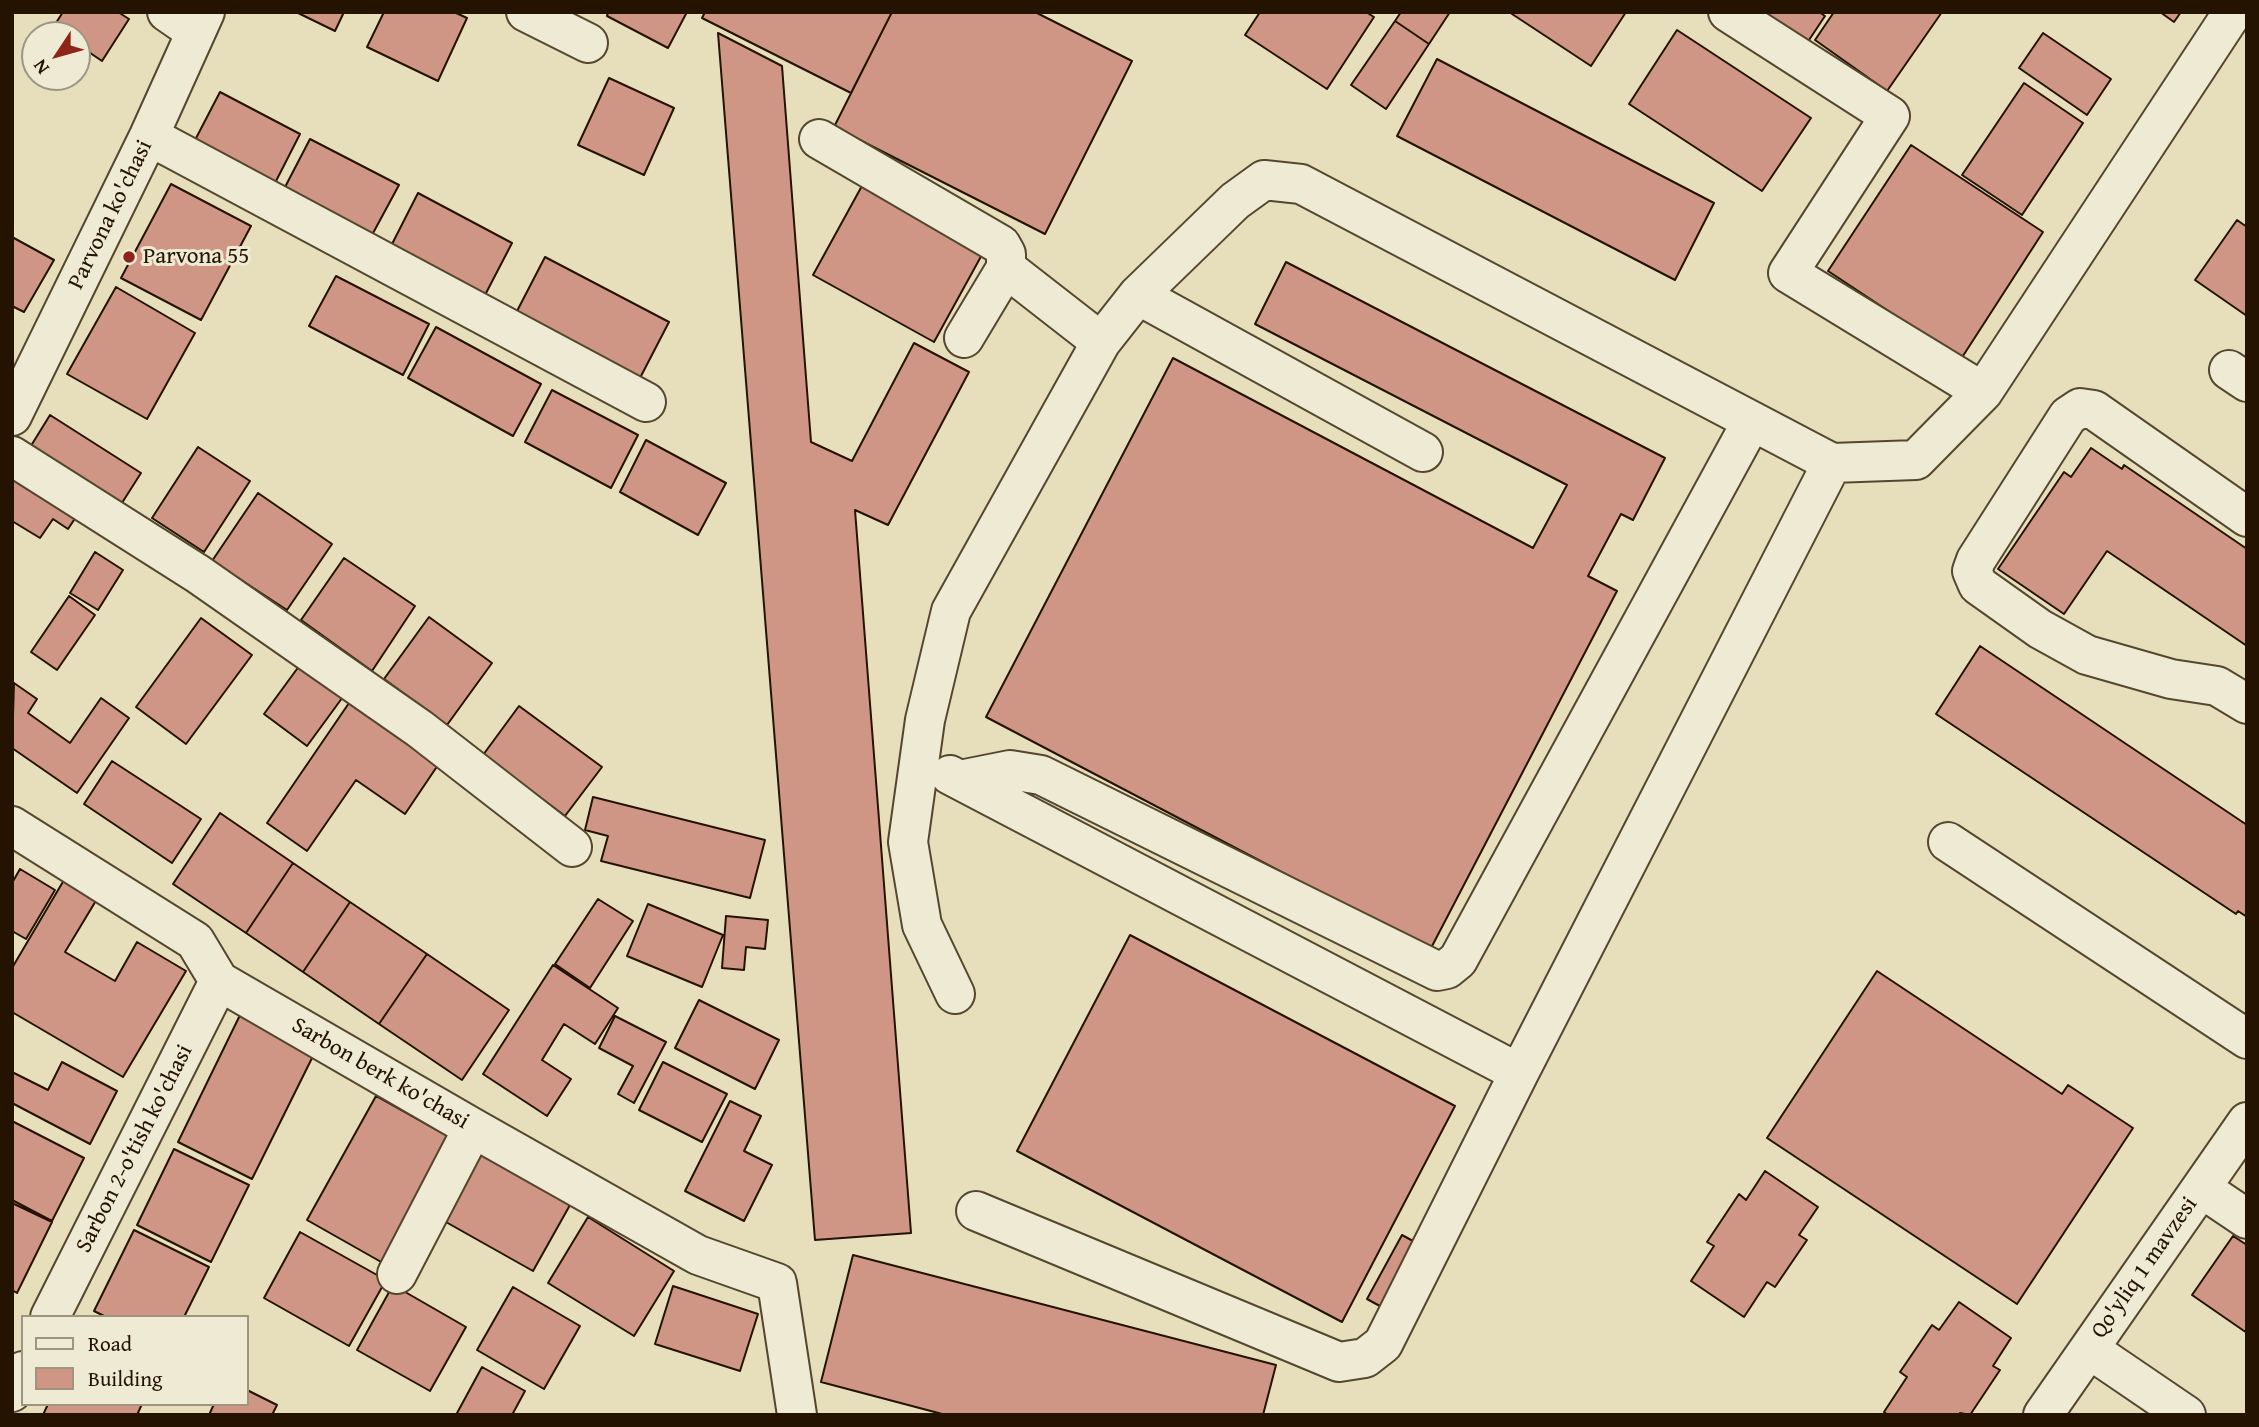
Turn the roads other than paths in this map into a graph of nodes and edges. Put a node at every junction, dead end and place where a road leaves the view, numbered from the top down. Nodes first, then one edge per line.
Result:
1 (526, 12) edge
2 (1728, 12) edge
3 (2233, 12) edge
4 (189, 19) edge
5 (588, 43) dead end
6 (149, 136) junction
7 (819, 139) dead end
8 (1006, 268) junction
9 (1138, 295) junction
10 (964, 338) dead end
11 (1101, 342) junction
12 (1983, 392) junction
13 (646, 402) dead end
14 (12, 416) edge
15 (1752, 421) junction
16 (1423, 452) dead end
17 (12, 456) edge
18 (1832, 463) junction
19 (2247, 517) edge
20 (2247, 704) edge
21 (918, 758) junction
22 (960, 780) junction
23 (12, 826) edge
24 (1948, 842) dead end
25 (572, 847) dead end
26 (219, 981) junction
27 (955, 994) dead end
28 (2247, 1040) edge
29 (1519, 1073) junction
30 (2247, 1122) edge
31 (473, 1128) junction
32 (2201, 1188) junction
33 (976, 1211) dead end
34 (2247, 1219) edge
35 (397, 1274) dead end
36 (51, 1315) edge
37 (2089, 1349) junction
38 (21, 1375) edge
39 (12, 1392) edge
40 (797, 1415) edge
41 (2043, 1415) edge
42 (2186, 1415) edge

1 - 5 street
2 - 12 street
3 - 12 street
4 - 6 street, Parvona ko'chasi
6 - 13 street
6 - 14 street, Parvona ko'chasi
7 - 8 street
8 - 10 street
8 - 11 street
9 - 11 street
9 - 15 street
9 - 16 street
11 - 21 street
12 - 18 street
15 - 18 street
15 - 22 street
17 - 25 street
18 - 29 street
19 - 20 street
21 - 22 street
21 - 27 street
22 - 29 street
23 - 26 street, Sarbon berk ko'chasi
24 - 28 street
26 - 31 street, Sarbon berk ko'chasi
26 - 36 street, Sarbon 2-o'tish ko'chasi
29 - 33 street
30 - 32 street, Qo'yliq 1 mavzesi
31 - 35 street
31 - 40 street, Sarbon berk ko'chasi
32 - 34 street
32 - 37 street, Qo'yliq 1 mavzesi
37 - 41 street, Qo'yliq 1 mavzesi
37 - 42 street
38 - 39 street

